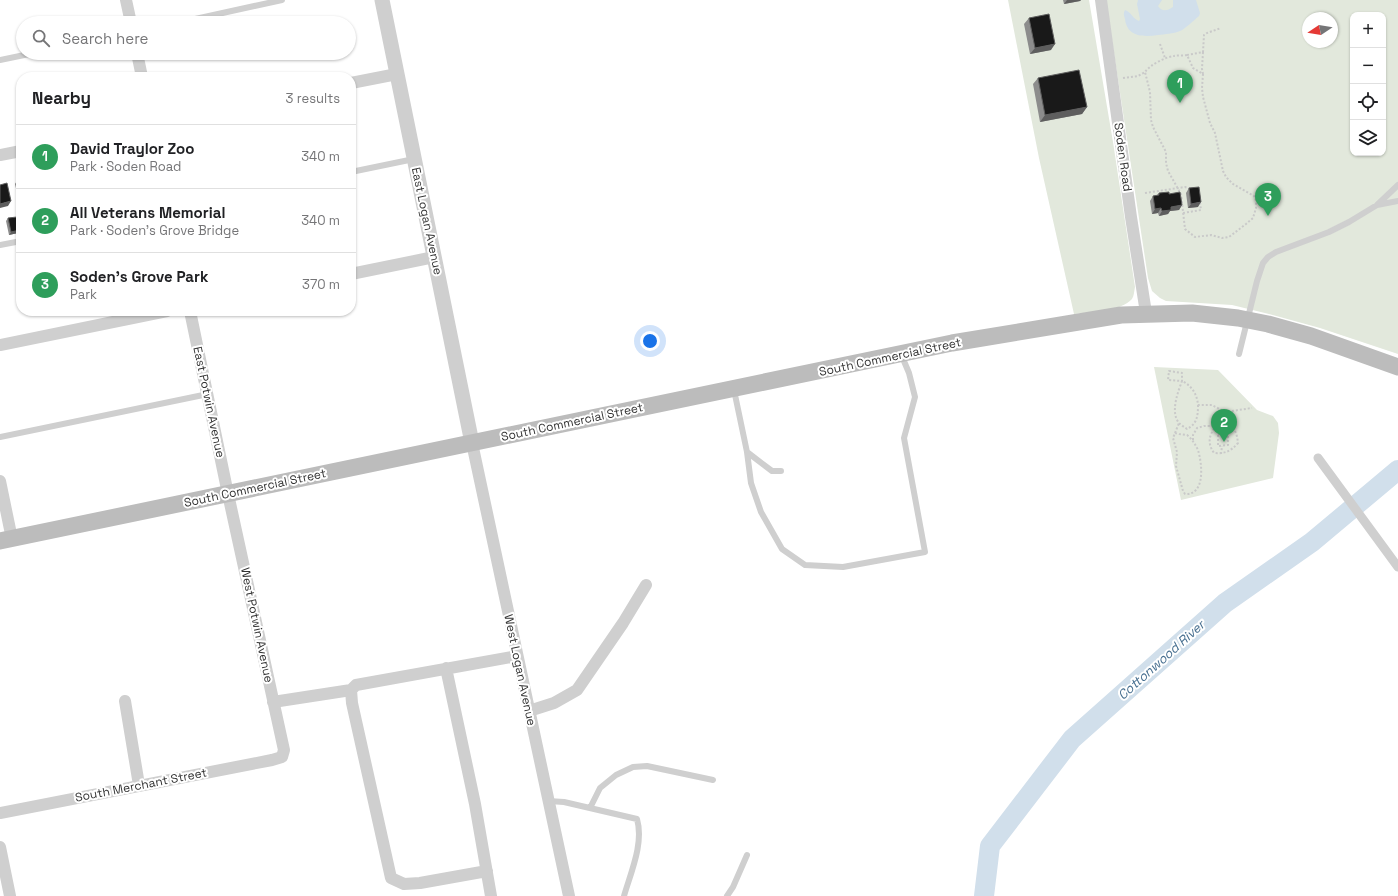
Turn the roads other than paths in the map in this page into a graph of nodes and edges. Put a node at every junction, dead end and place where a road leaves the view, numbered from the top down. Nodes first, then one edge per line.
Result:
1 (126, 0) edge
2 (282, 0) edge
3 (382, 0) edge
4 (1101, 0) edge
5 (129, 16) edge
6 (209, 16) edge
7 (16, 57) edge
8 (0, 60) edge
9 (138, 60) edge
10 (141, 72) edge
11 (397, 74) junction
12 (356, 82) edge
13 (16, 152) edge
14 (0, 155) edge
15 (414, 159) junction
16 (356, 171) edge
17 (1398, 185) edge
18 (1398, 202) edge
19 (1377, 205) junction
20 (16, 242) edge
21 (0, 245) edge
22 (434, 257) junction
23 (356, 273) edge
24 (1146, 313) junction
25 (142, 316) edge
26 (191, 316) edge
27 (1248, 320) junction
28 (0, 345) edge
29 (901, 354) junction
30 (1239, 354) dead end
31 (1398, 367) edge
32 (734, 389) junction
33 (208, 394) junction
34 (0, 438) edge
35 (472, 443) junction
36 (747, 452) junction
37 (1318, 458) dead end
38 (781, 471) dead end
39 (0, 480) edge
40 (228, 494) junction
41 (6, 540) edge
42 (1397, 567) edge
43 (646, 585) dead end
44 (517, 656) junction
45 (446, 668) junction
46 (351, 690) junction
47 (125, 701) dead end
48 (273, 702) junction
49 (529, 711) junction
50 (282, 757) joint
51 (713, 780) dead end
52 (139, 785) junction
53 (548, 801) junction
54 (590, 808) junction
55 (0, 812) edge
56 (0, 846) edge
57 (747, 855) dead end
58 (487, 871) junction
59 (10, 896) edge
60 (492, 896) edge
61 (569, 896) edge
62 (624, 896) edge
63 (727, 896) edge

1 - 5 street
2 - 6 lane
3 - 11 street, East Logan Avenue
4 - 24 street, Soden Road
7 - 8 lane
9 - 10 street
11 - 12 street
11 - 15 street, East Logan Avenue
13 - 14 street
15 - 16 lane
15 - 22 street, East Logan Avenue
17 - 19 lane
18 - 19 lane
19 - 27 lane
20 - 21 lane
22 - 23 street
22 - 35 street, East Logan Avenue
24 - 27 main road, South Commercial Street
24 - 29 main road, South Commercial Street
25 - 28 street
26 - 33 street, East Potwin Avenue
27 - 30 lane
27 - 31 main road, South Commercial Street
29 - 32 main road, South Commercial Street
29 - 36 lane
32 - 35 main road, South Commercial Street
32 - 36 lane
33 - 34 lane
33 - 40 street, East Potwin Avenue
35 - 40 main road, South Commercial Street
35 - 44 street, West Logan Avenue
36 - 38 lane
37 - 42 street
39 - 41 street
40 - 41 main road, South Commercial Street
40 - 48 street, West Potwin Avenue
43 - 49 street
44 - 45 street
44 - 49 street, West Logan Avenue
45 - 46 street
45 - 58 street
46 - 48 street
46 - 58 street
47 - 52 street
48 - 50 street, West Potwin Avenue
49 - 53 street, West Logan Avenue
50 - 52 street, South Merchant Street
51 - 54 lane
52 - 55 street, South Merchant Street
53 - 54 lane
53 - 61 street, West Logan Avenue
54 - 62 lane
56 - 59 street
57 - 63 lane
58 - 60 street

